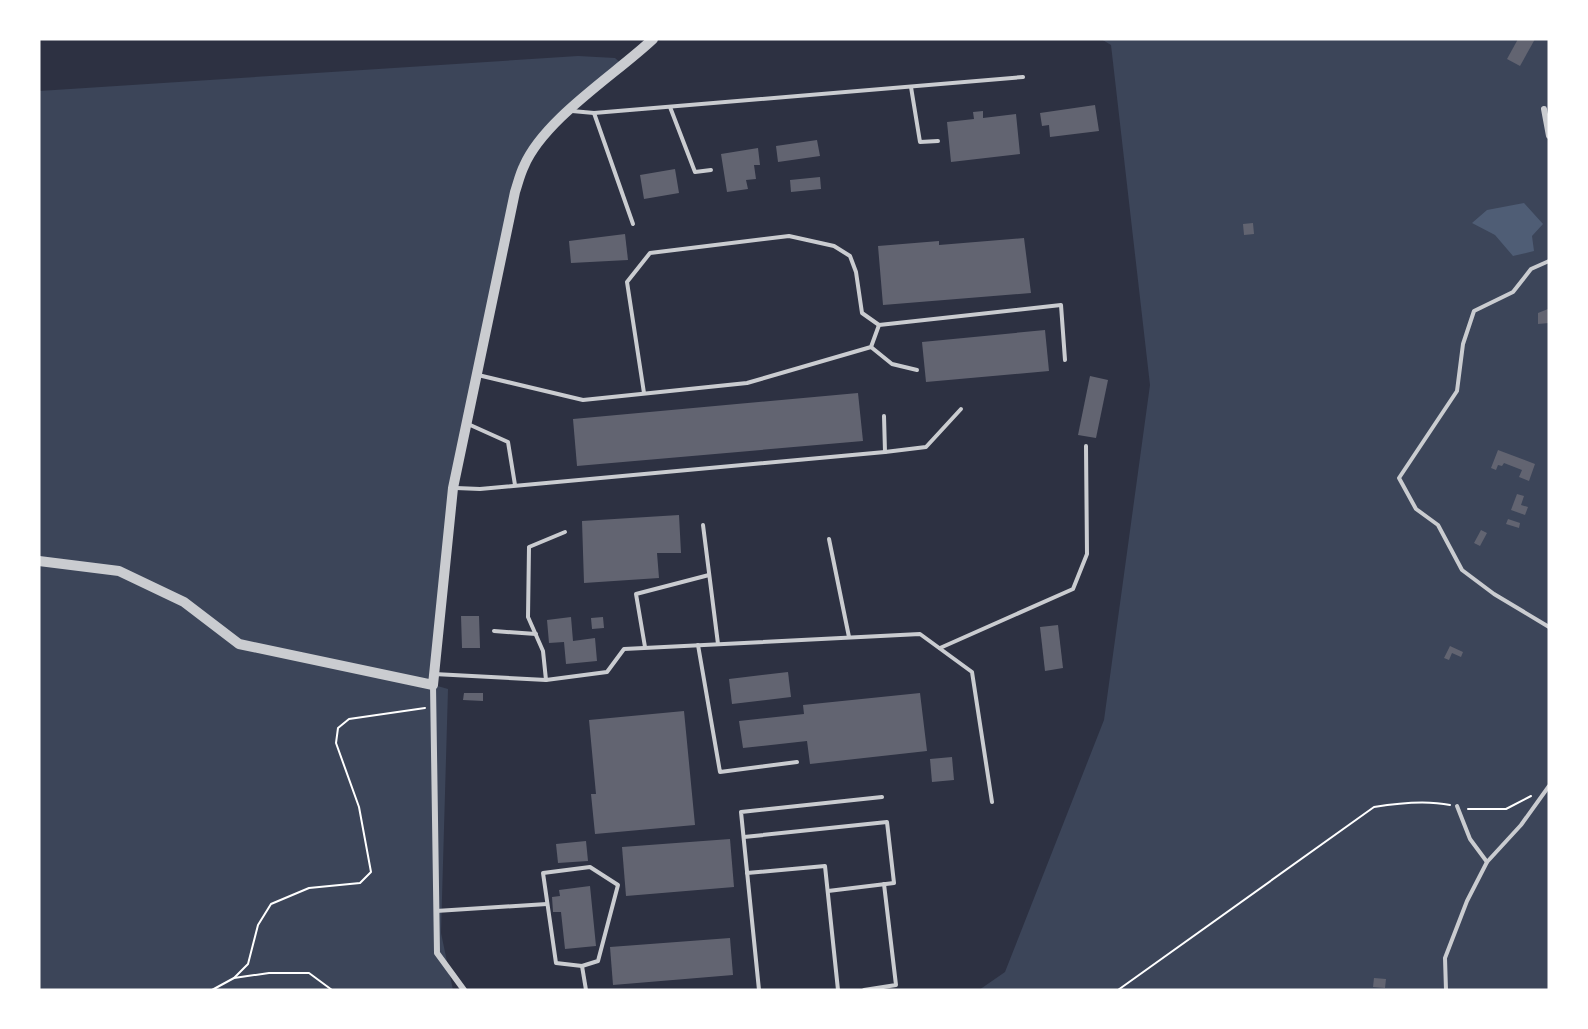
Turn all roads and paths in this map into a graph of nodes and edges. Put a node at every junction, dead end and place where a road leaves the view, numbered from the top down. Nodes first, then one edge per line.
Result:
1 (653, 39) edge
2 (1023, 77) dead end
3 (911, 87) junction
4 (670, 107) junction
5 (1544, 109) dead end
6 (570, 110) junction
7 (594, 113) junction
8 (1549, 136) edge
9 (938, 141) dead end
10 (711, 170) dead end
11 (633, 224) dead end
12 (1549, 261) edge
13 (879, 325) junction
14 (871, 347) junction
15 (1065, 360) dead end
16 (917, 370) dead end
17 (478, 375) junction
18 (644, 393) junction
19 (961, 409) dead end
20 (884, 416) dead end
21 (467, 424) junction
22 (1086, 446) dead end
23 (885, 452) junction
24 (515, 485) junction
25 (453, 488) junction
26 (703, 525) dead end
27 (565, 532) dead end
28 (829, 539) dead end
29 (39, 561) edge
30 (709, 575) junction
31 (1549, 627) edge
32 (494, 631) dead end
33 (536, 633) junction
34 (849, 637) junction
35 (718, 644) junction
36 (698, 645) junction
37 (645, 648) junction
38 (940, 648) junction
39 (434, 680) junction
40 (546, 680) junction
41 (433, 706) junction
42 (797, 762) dead end
43 (1547, 787) edge
44 (882, 797) dead end
45 (992, 802) dead end
46 (1457, 806) junction
47 (744, 837) junction
48 (1487, 862) junction
49 (747, 873) junction
50 (884, 884) junction
51 (828, 891) junction
52 (547, 904) junction
53 (436, 910) junction
54 (582, 966) junction
55 (234, 978) junction
56 (212, 990) edge
57 (332, 990) edge
58 (464, 990) edge
59 (586, 990) edge
60 (759, 990) edge
61 (838, 990) edge
62 (864, 990) edge
63 (1118, 990) edge
64 (1446, 990) edge

1 - 6 street
2 - 3 lane
3 - 4 lane
3 - 9 lane
4 - 7 lane
4 - 10 lane
5 - 8 street
6 - 7 lane
6 - 17 street
7 - 11 lane
12 - 31 lane
13 - 14 lane
13 - 15 lane
13 - 18 lane
14 - 16 lane
14 - 18 lane
17 - 18 lane
17 - 21 street
19 - 23 lane
20 - 23 lane
21 - 24 lane
21 - 25 street
22 - 38 lane
23 - 24 lane
24 - 25 lane
25 - 39 street
26 - 30 lane
27 - 33 lane
28 - 34 lane
29 - 39 street
30 - 35 lane
30 - 37 lane
32 - 33 lane
33 - 40 lane
34 - 35 lane
34 - 38 lane
35 - 36 lane
36 - 37 lane
36 - 42 lane
37 - 40 lane
38 - 45 lane
39 - 40 lane
39 - 41 street
41 - 53 street
41 - 55 path
43 - 46 path
43 - 48 lane
44 - 47 lane
46 - 48 lane
46 - 63 path
47 - 49 lane
47 - 50 lane
48 - 64 lane
49 - 51 lane
49 - 60 lane
50 - 51 lane
50 - 62 lane
51 - 61 lane
52 - 53 lane
52 - 54 lane
52 - 54 lane
53 - 58 street
54 - 59 lane
55 - 56 path
55 - 57 path

